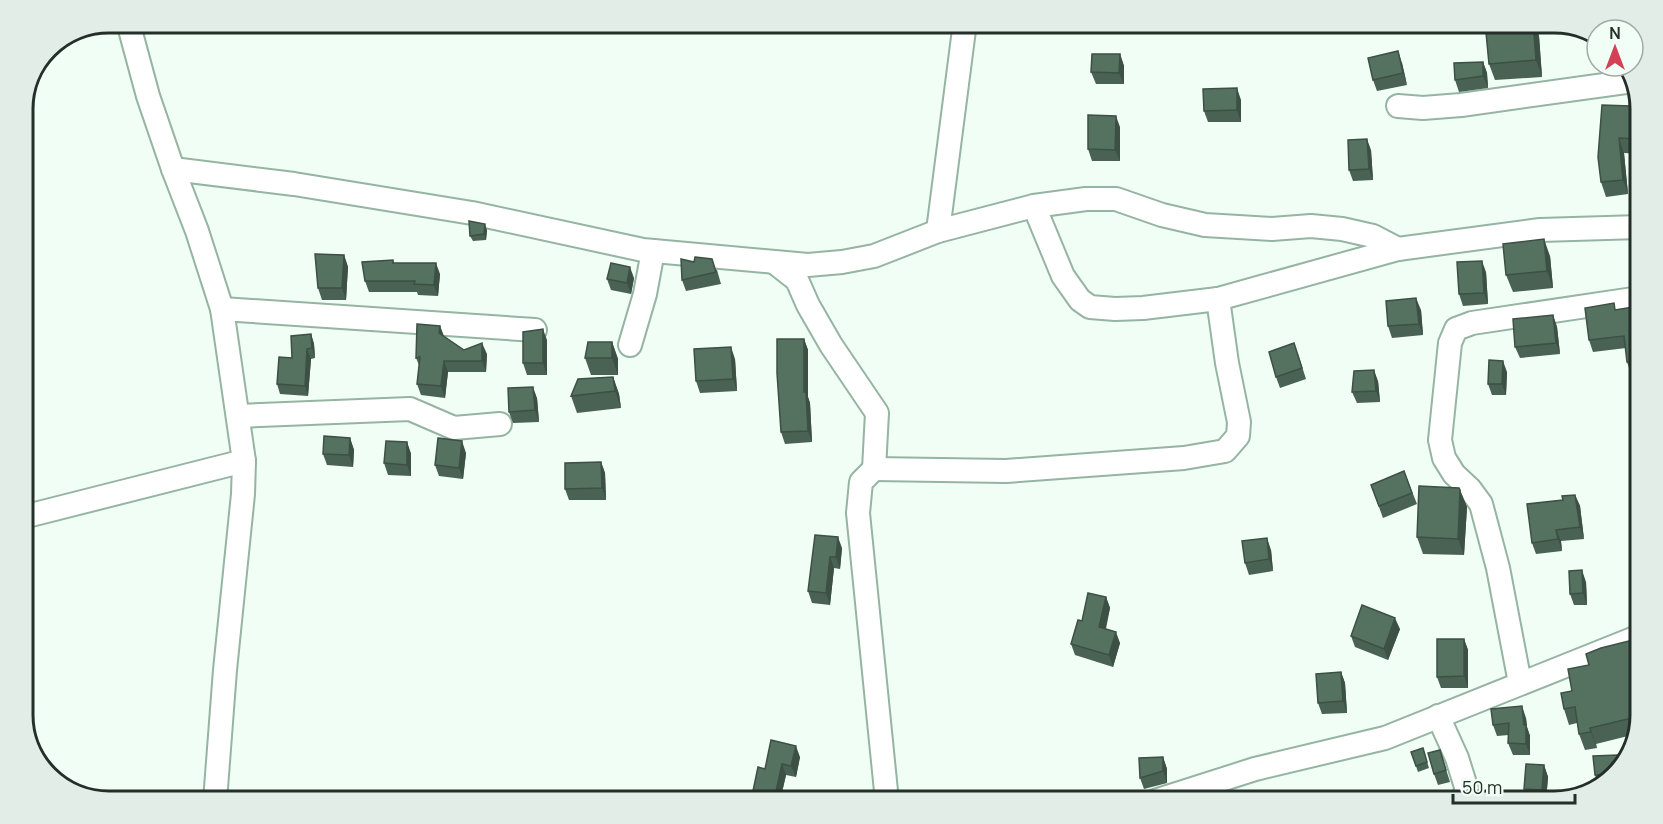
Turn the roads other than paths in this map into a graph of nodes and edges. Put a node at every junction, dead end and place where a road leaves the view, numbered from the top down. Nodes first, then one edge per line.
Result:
1 (131, 33) edge
2 (964, 33) edge
3 (1625, 82) edge
4 (1398, 106) dead end
5 (173, 169) junction
6 (1034, 206) junction
7 (1630, 227) edge
8 (938, 231) junction
9 (1398, 249) junction
10 (653, 251) junction
11 (774, 262) junction
12 (1218, 299) junction
13 (1630, 299) edge
14 (222, 309) junction
15 (535, 330) edge
16 (630, 345) dead end
17 (238, 416) junction
18 (500, 424) dead end
19 (244, 461) junction
20 (874, 469) junction
21 (33, 514) edge
22 (1630, 640) edge
23 (1520, 683) junction
24 (1438, 716) junction
25 (216, 791) edge
26 (886, 791) edge
27 (1188, 791) edge
28 (1466, 791) edge

1 - 5 street
2 - 8 street
3 - 4 street
5 - 10 street
5 - 14 street
6 - 8 street
6 - 9 street
6 - 12 street
7 - 9 street
8 - 11 street
9 - 12 street
10 - 11 street
10 - 16 street
11 - 20 street
12 - 20 street
13 - 23 street
14 - 15 street
14 - 17 street
17 - 18 street
17 - 19 street
19 - 21 street
19 - 25 street
20 - 26 street
22 - 23 street
23 - 24 street
24 - 27 street
24 - 28 street

